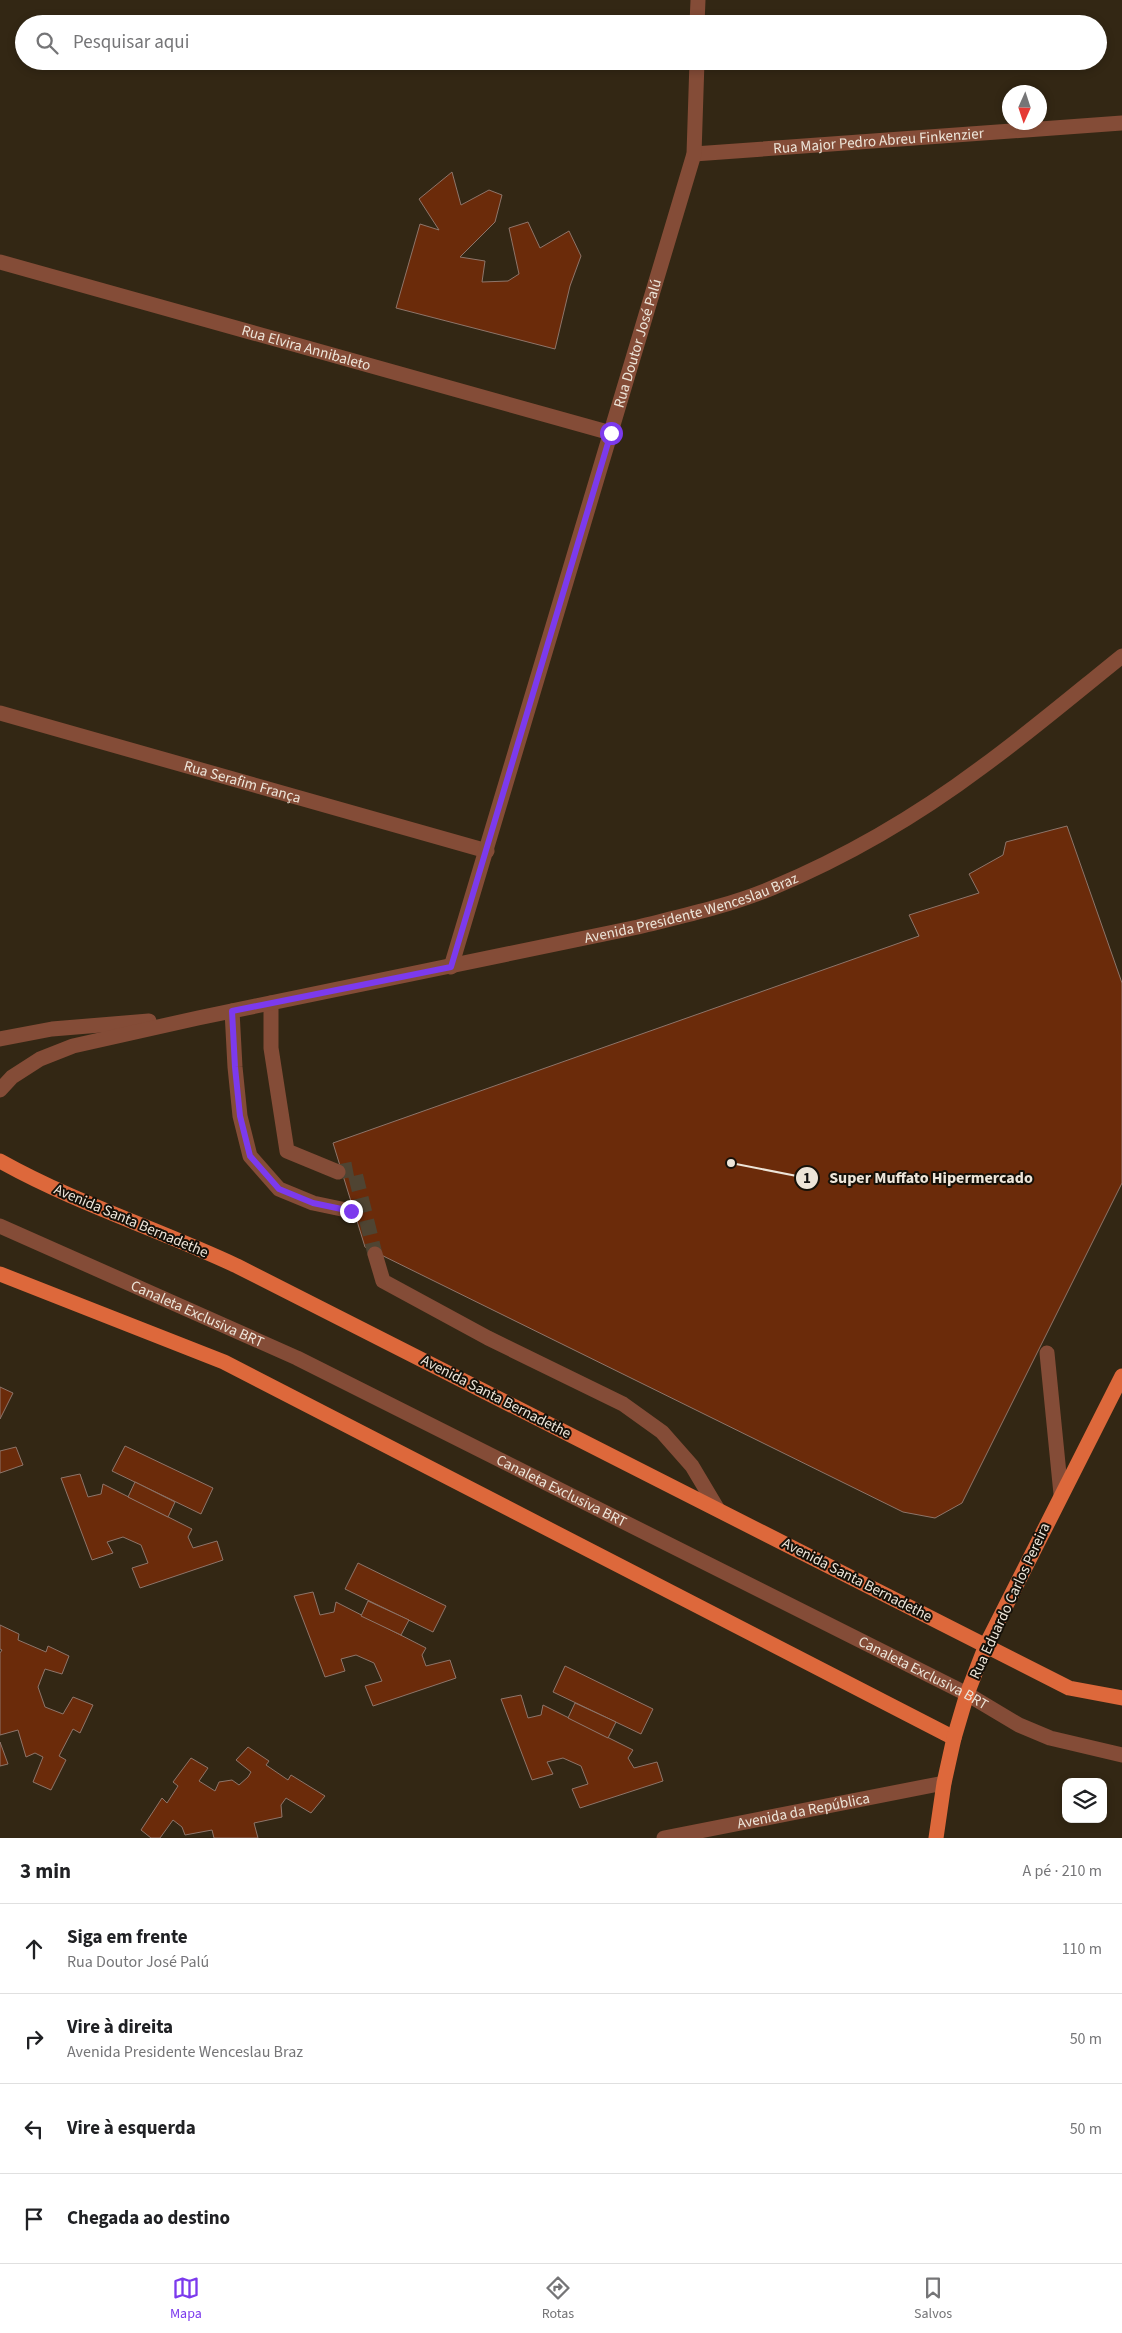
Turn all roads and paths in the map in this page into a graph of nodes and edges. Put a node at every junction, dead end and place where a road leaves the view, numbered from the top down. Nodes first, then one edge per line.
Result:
1 (698, 0) edge
2 (697, 15) edge
3 (697, 70) edge
4 (1122, 123) edge
5 (694, 154) junction
6 (0, 262) edge
7 (611, 433) junction
8 (1122, 656) edge
9 (0, 713) edge
10 (487, 851) junction
11 (451, 967) junction
12 (271, 1003) junction
13 (232, 1011) junction
14 (198, 1018) junction
15 (0, 1039) edge
16 (0, 1090) edge
17 (0, 1161) edge
18 (338, 1172) tunnel mouth
19 (351, 1211) dead end
20 (0, 1226) edge
21 (375, 1254) tunnel mouth
22 (0, 1274) edge
23 (1048, 1353) dead end
24 (1122, 1376) edge
25 (1061, 1494) junction
26 (717, 1508) junction
27 (986, 1645) junction
28 (967, 1694) junction
29 (1122, 1698) edge
30 (954, 1738) junction
31 (1122, 1755) edge
32 (944, 1783) junction
33 (664, 1838) edge
34 (936, 1838) edge

1 - 2 street
3 - 5 street, Rua Doutor José Palú
4 - 5 street, Rua Major Pedro Abreu Finkenzier
5 - 7 street, Rua Doutor José Palú
6 - 7 street, Rua Elvira Annibaleto
7 - 10 street, Rua Doutor José Palú
8 - 11 street, Avenida Presidente Wenceslau Braz
9 - 10 street, Rua Serafim França
10 - 11 street, Rua Doutor José Palú
11 - 12 street, Avenida Presidente Wenceslau Braz
12 - 13 street, Avenida Presidente Wenceslau Braz
12 - 18 street
13 - 14 street, Avenida Presidente Wenceslau Braz
13 - 19 street
14 - 15 street, Avenida Presidente Wenceslau Braz
14 - 16 street, Avenida Presidente Wenceslau Braz
17 - 26 main road, Avenida Santa Bernadethe
20 - 28 street, Canaleta Exclusiva BRT
21 - 26 street
22 - 30 main road
23 - 25 street
24 - 25 main road, Rua Eduardo Carlos Pereira
25 - 27 main road, Rua Eduardo Carlos Pereira
26 - 27 main road, Avenida Santa Bernadethe
27 - 28 main road, Rua Eduardo Carlos Pereira
27 - 29 main road, Avenida Santa Bernadethe
28 - 30 main road, Rua Eduardo Carlos Pereira
28 - 31 street, Canaleta Exclusiva BRT
30 - 32 main road, Rua Eduardo Carlos Pereira
32 - 33 street, Avenida da República
32 - 34 main road, Rua Eduardo Carlos Pereira

